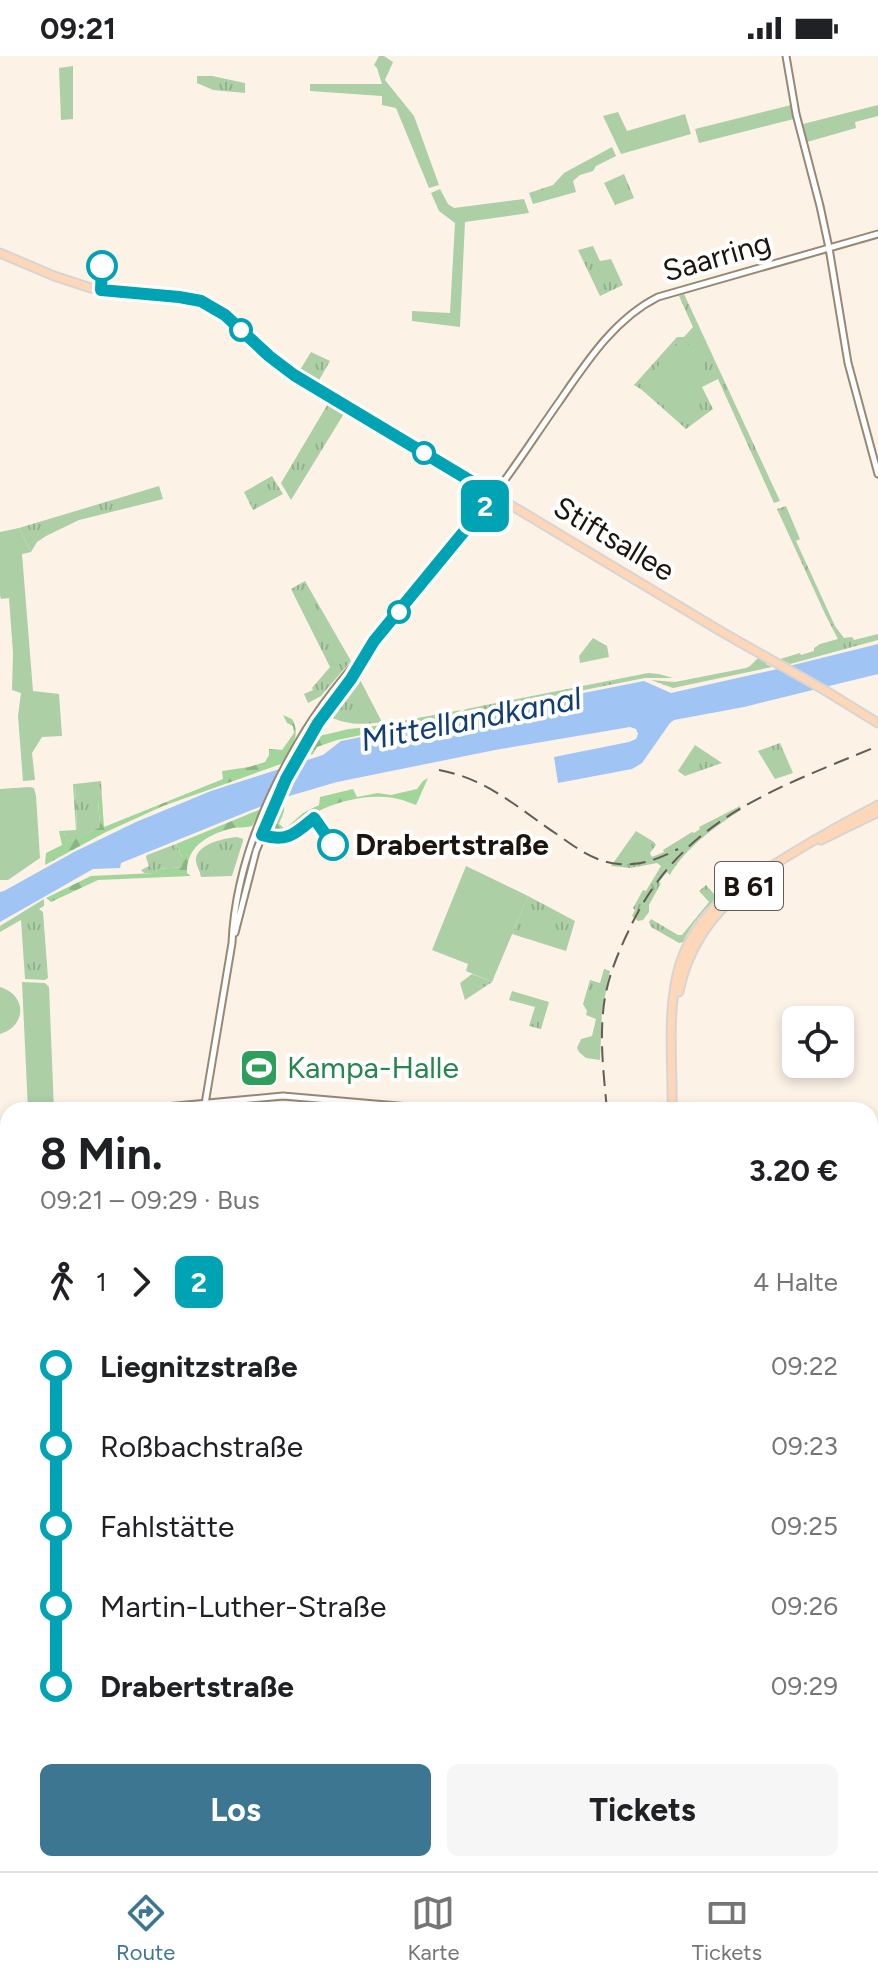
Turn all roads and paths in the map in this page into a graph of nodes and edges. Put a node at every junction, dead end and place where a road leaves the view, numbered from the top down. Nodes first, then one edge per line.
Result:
1 (786, 56) edge
2 (878, 234) edge
3 (829, 248) junction
4 (0, 253) edge
5 (878, 474) edge
6 (494, 495) junction
7 (316, 720) junction
8 (878, 726) edge
9 (878, 805) edge
10 (878, 812) edge
11 (232, 943) junction
12 (205, 1102) edge
13 (240, 1102) edge
14 (352, 1102) edge
15 (674, 1102) edge
16 (675, 1102) edge

1 - 3 street
2 - 3 street, Saarring
3 - 5 street
3 - 6 street, Saarring
4 - 6 main road, Stiftsallee
6 - 7 street, Saarring
6 - 8 main road, Stiftsallee
7 - 11 street
7 - 11 street
9 - 15 main road, B 61
10 - 16 main road, B 61
11 - 12 street
13 - 14 street

